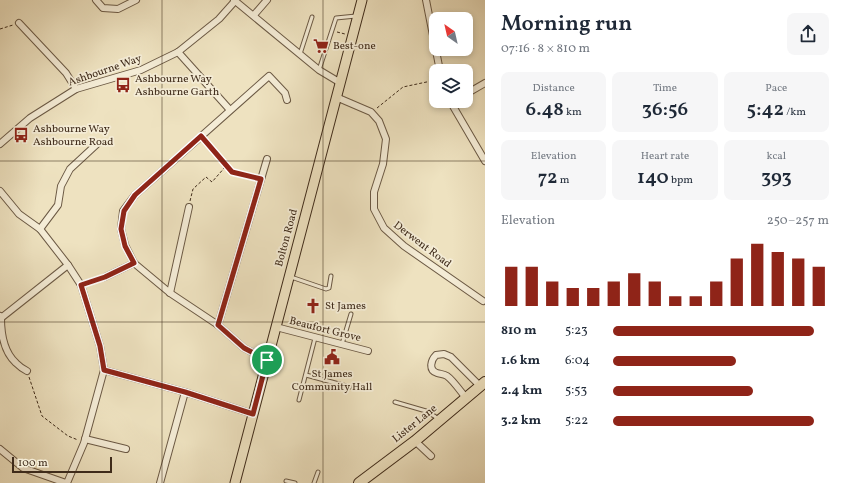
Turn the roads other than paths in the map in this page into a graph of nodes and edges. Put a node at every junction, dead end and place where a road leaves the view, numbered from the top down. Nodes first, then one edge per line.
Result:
1 (96, 0) edge
2 (136, 0) edge
3 (267, 0) edge
4 (362, 0) edge
5 (426, 0) edge
6 (235, 1) edge
7 (254, 15) junction
8 (358, 15) junction
9 (312, 17) dead end
10 (19, 23) road end
11 (178, 52) junction
12 (300, 54) junction
13 (439, 64) edge
14 (319, 70) junction
15 (339, 82) junction
16 (485, 82) edge
17 (76, 89) junction
18 (473, 90) edge
19 (336, 97) junction
20 (287, 100) dead end
21 (455, 108) edge
22 (230, 110) junction
23 (0, 144) edge
24 (97, 144) dead end
25 (267, 159) dead end
26 (485, 161) edge
27 (0, 191) edge
28 (189, 207) road end
29 (40, 229) junction
30 (134, 263) junction
31 (68, 265) junction
32 (289, 276) junction
33 (332, 276) dead end
34 (105, 277) road end
35 (170, 293) junction
36 (483, 301) dead end
37 (351, 314) dead end
38 (1, 317) edge
39 (218, 325) junction
40 (276, 328) junction
41 (314, 338) junction
42 (342, 344) junction
43 (368, 351) dead end
44 (267, 360) junction
45 (104, 370) junction
46 (27, 371) road end
47 (306, 375) junction
48 (483, 384) edge
49 (350, 387) dead end
50 (185, 392) junction
51 (466, 398) junction
52 (299, 400) dead end
53 (395, 402) dead end
54 (253, 414) junction
55 (441, 420) junction
56 (85, 441) junction
57 (415, 441) junction
58 (0, 449) edge
59 (126, 449) dead end
60 (431, 456) dead end
61 (318, 472) dead end
62 (286, 481) dead end
63 (66, 483) edge
64 (160, 483) edge
65 (235, 483) edge
66 (295, 483) edge
67 (314, 483) edge
68 (359, 483) edge

1 - 2 street
3 - 7 street
4 - 8 main road, Bolton Road
5 - 13 street
6 - 7 street
6 - 11 street, Ashbourne Way
7 - 12 street
8 - 14 lane
8 - 15 main road, Bolton Road
9 - 12 lane
10 - 17 street
11 - 17 street, Ashbourne Way
11 - 22 street
12 - 14 street
14 - 15 street
15 - 19 main road, Bolton Road
16 - 18 street
17 - 23 street, Ashbourne Way
19 - 32 main road, Bolton Road
19 - 36 street, Derwent Road
20 - 22 street
21 - 26 street
22 - 30 street
24 - 29 street
25 - 39 street
27 - 29 street
28 - 35 street
29 - 31 street
30 - 34 street
30 - 35 street
31 - 38 street
31 - 45 street
32 - 33 lane
32 - 40 main road, Bolton Road
35 - 39 street
37 - 42 lane
38 - 46 street
39 - 44 street
40 - 41 street, Beaufort Grove
40 - 44 main road, Bolton Road
41 - 42 street, Beaufort Grove
41 - 47 lane
42 - 43 street, Beaufort Grove
44 - 54 main road, Bolton Road
45 - 50 street
45 - 56 street
47 - 49 lane
47 - 52 lane
48 - 51 highway, Lister Lane
48 - 51 street
50 - 54 street
50 - 64 street
51 - 55 highway, Lister Lane
53 - 55 lane
54 - 65 main road, Bolton Road
55 - 57 highway, Lister Lane
56 - 59 street
56 - 63 street
57 - 60 street
57 - 68 highway, Lister Lane
58 - 63 street
61 - 67 lane
62 - 66 lane

